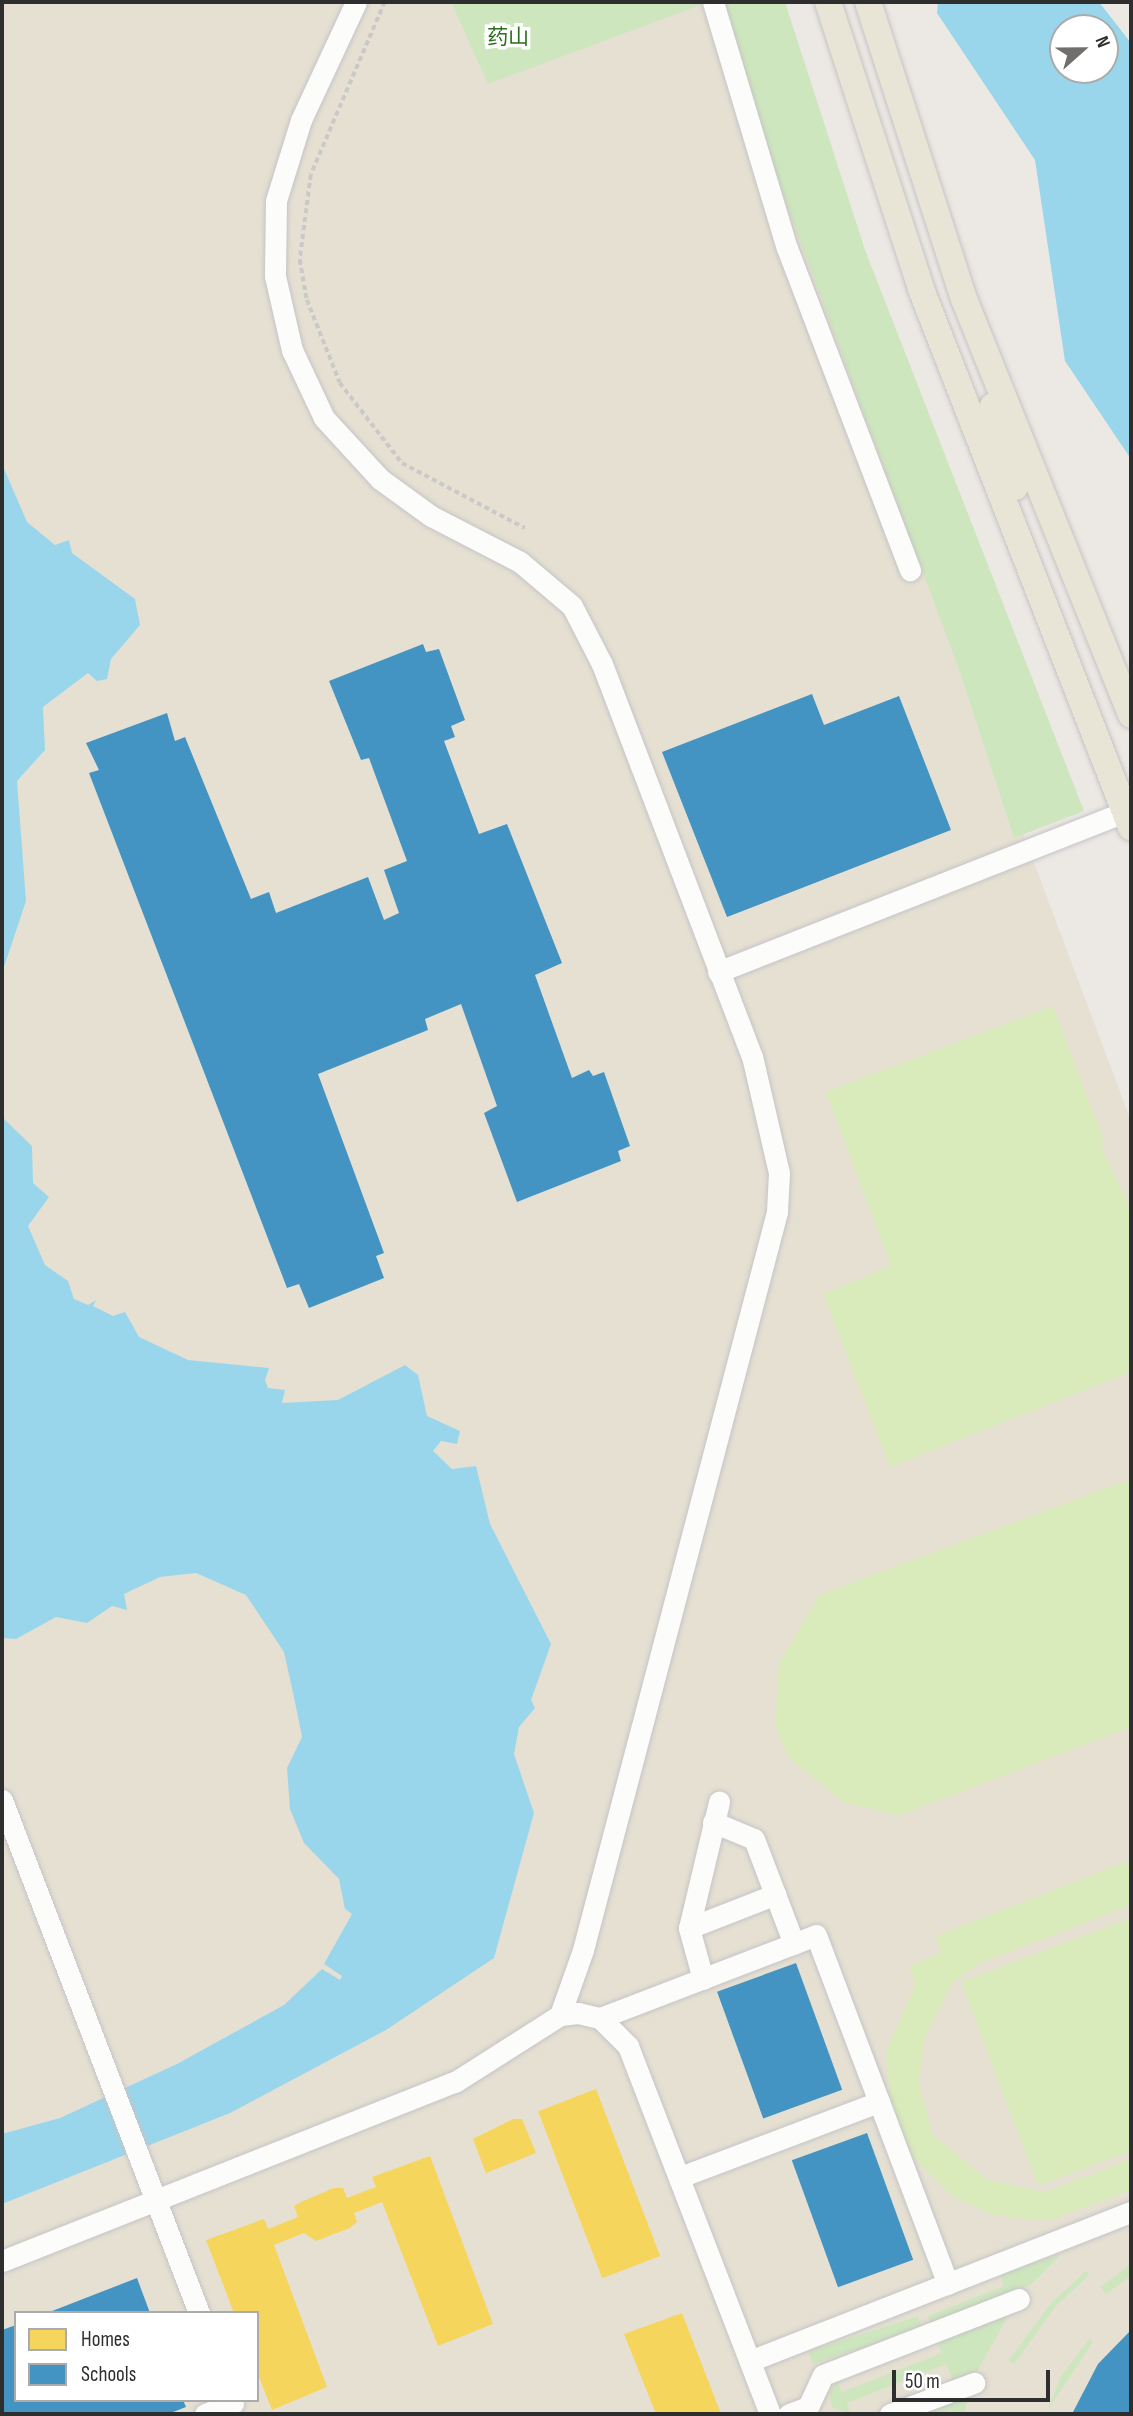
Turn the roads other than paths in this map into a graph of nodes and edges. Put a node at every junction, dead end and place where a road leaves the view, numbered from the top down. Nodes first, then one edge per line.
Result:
1 (356, 2) edge
2 (713, 2) edge
3 (828, 2) edge
4 (868, 2) edge
5 (964, 299) junction
6 (910, 570) dead end
7 (1049, 613) junction
8 (1131, 715) edge
9 (1128, 820) edge
10 (718, 972) junction
11 (2, 1800) edge
12 (776, 1894) junction
13 (689, 1928) junction
14 (794, 1944) junction
15 (703, 1979) junction
16 (560, 2015) junction
17 (600, 2018) junction
18 (879, 2102) junction
19 (680, 2177) junction
20 (157, 2200) junction
21 (1131, 2212) edge
22 (2, 2260) edge
23 (948, 2284) junction
24 (1019, 2299) dead end
25 (198, 2311) edge
26 (750, 2361) junction
27 (974, 2383) dead end
28 (234, 2406) edge
29 (805, 2412) edge
30 (205, 2414) edge
31 (771, 2414) edge
32 (890, 2414) edge

1 - 10 lane
2 - 6 lane
3 - 7 main road
4 - 5 main road
5 - 7 main road
5 - 8 main road
7 - 9 main road
9 - 10 lane
10 - 16 lane
11 - 20 lane
12 - 13 lane
12 - 13 lane
12 - 14 lane
13 - 15 lane
14 - 15 lane
14 - 18 lane
15 - 17 lane
16 - 17 lane
16 - 20 lane
17 - 19 lane
18 - 19 lane
18 - 23 lane
19 - 26 lane
20 - 22 lane
20 - 25 lane
21 - 23 lane
23 - 26 lane
24 - 29 lane
26 - 31 lane
27 - 32 lane
28 - 30 lane

